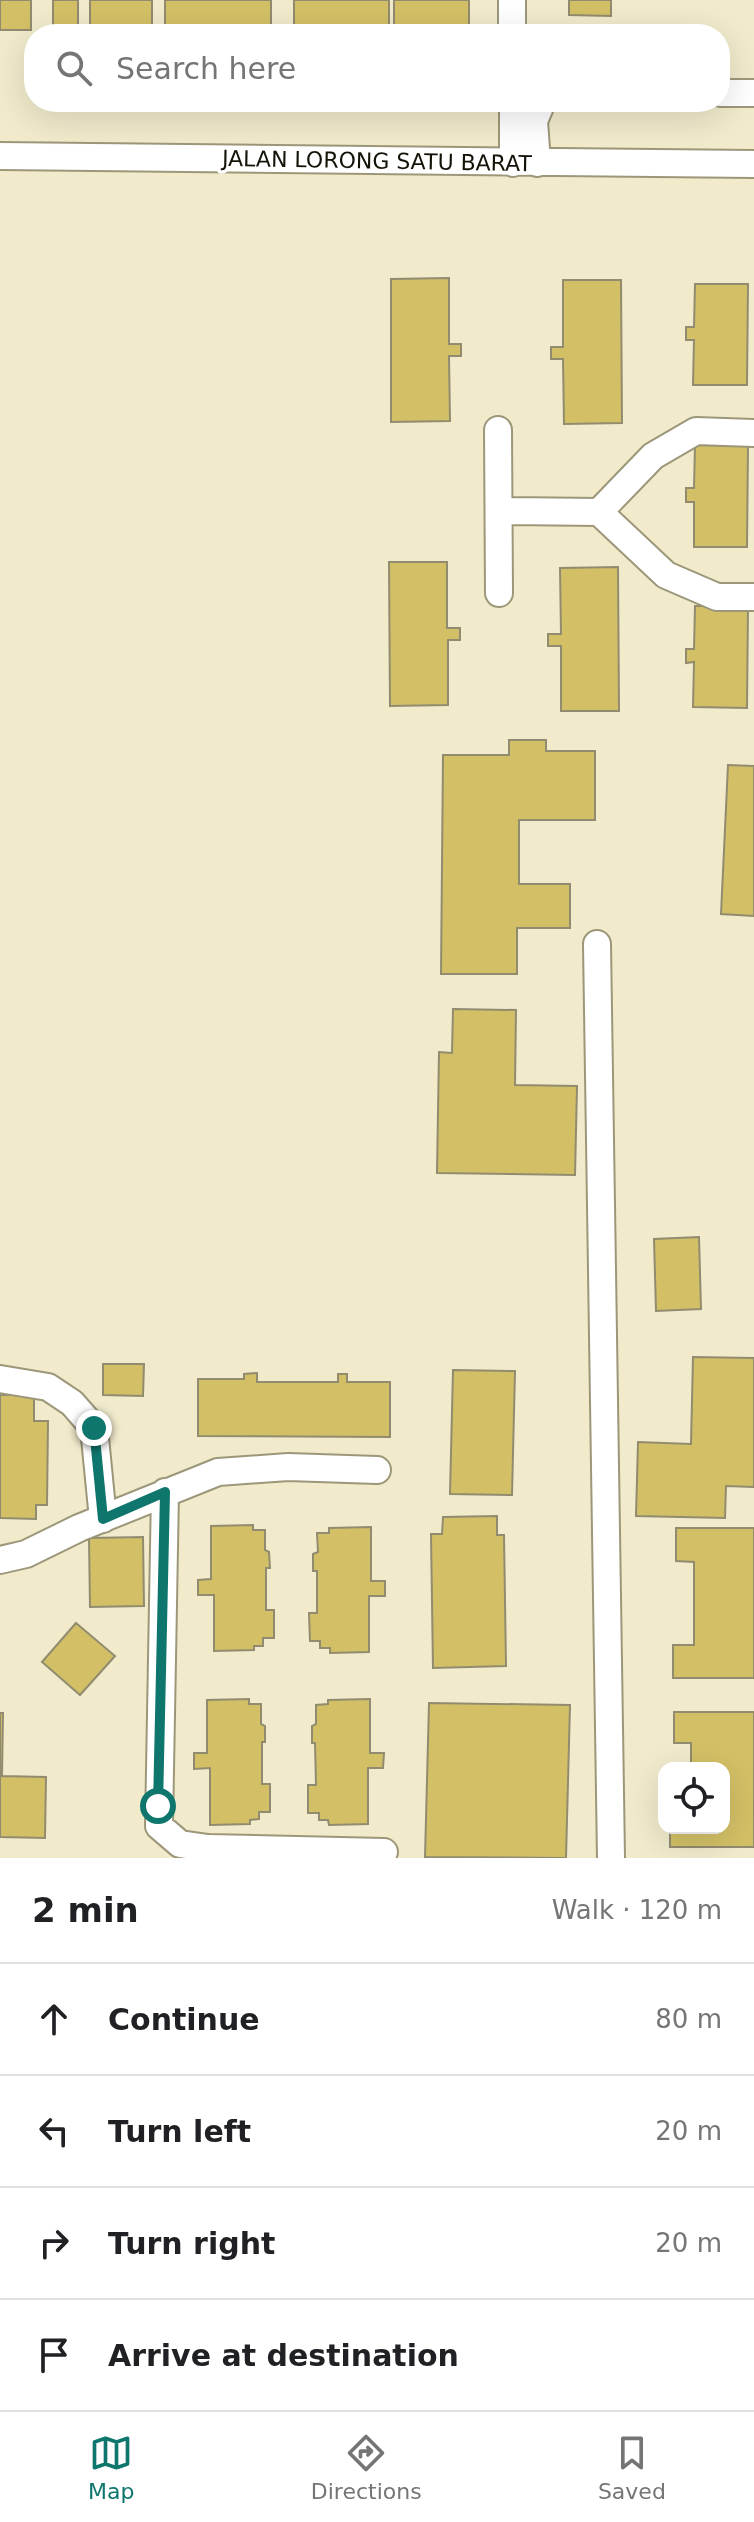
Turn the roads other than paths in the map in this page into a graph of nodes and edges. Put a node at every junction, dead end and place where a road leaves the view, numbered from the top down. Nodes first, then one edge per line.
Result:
1 (512, 0) edge
2 (512, 24) edge
3 (730, 93) edge
4 (754, 93) edge
5 (515, 112) edge
6 (538, 112) edge
7 (0, 156) edge
8 (525, 163) junction
9 (754, 164) edge
10 (498, 430) dead end
11 (754, 433) edge
12 (499, 511) junction
13 (599, 512) junction
14 (499, 593) dead end
15 (754, 597) edge
16 (597, 944) dead end
17 (0, 1379) edge
18 (377, 1470) dead end
19 (165, 1492) junction
20 (103, 1519) junction
21 (0, 1560) edge
22 (384, 1852) dead end
23 (288, 1854) edge
24 (611, 1858) edge

1 - 2 street
3 - 4 street
5 - 8 street
6 - 8 street
7 - 8 street, JALAN LORONG SATU BARAT
8 - 9 street, JALAN LORONG SATU BARAT
10 - 12 street
11 - 13 street
12 - 13 street
12 - 14 street
13 - 15 street
16 - 24 street
17 - 20 street
18 - 19 street
19 - 20 street
19 - 23 street
20 - 21 street
22 - 23 street

